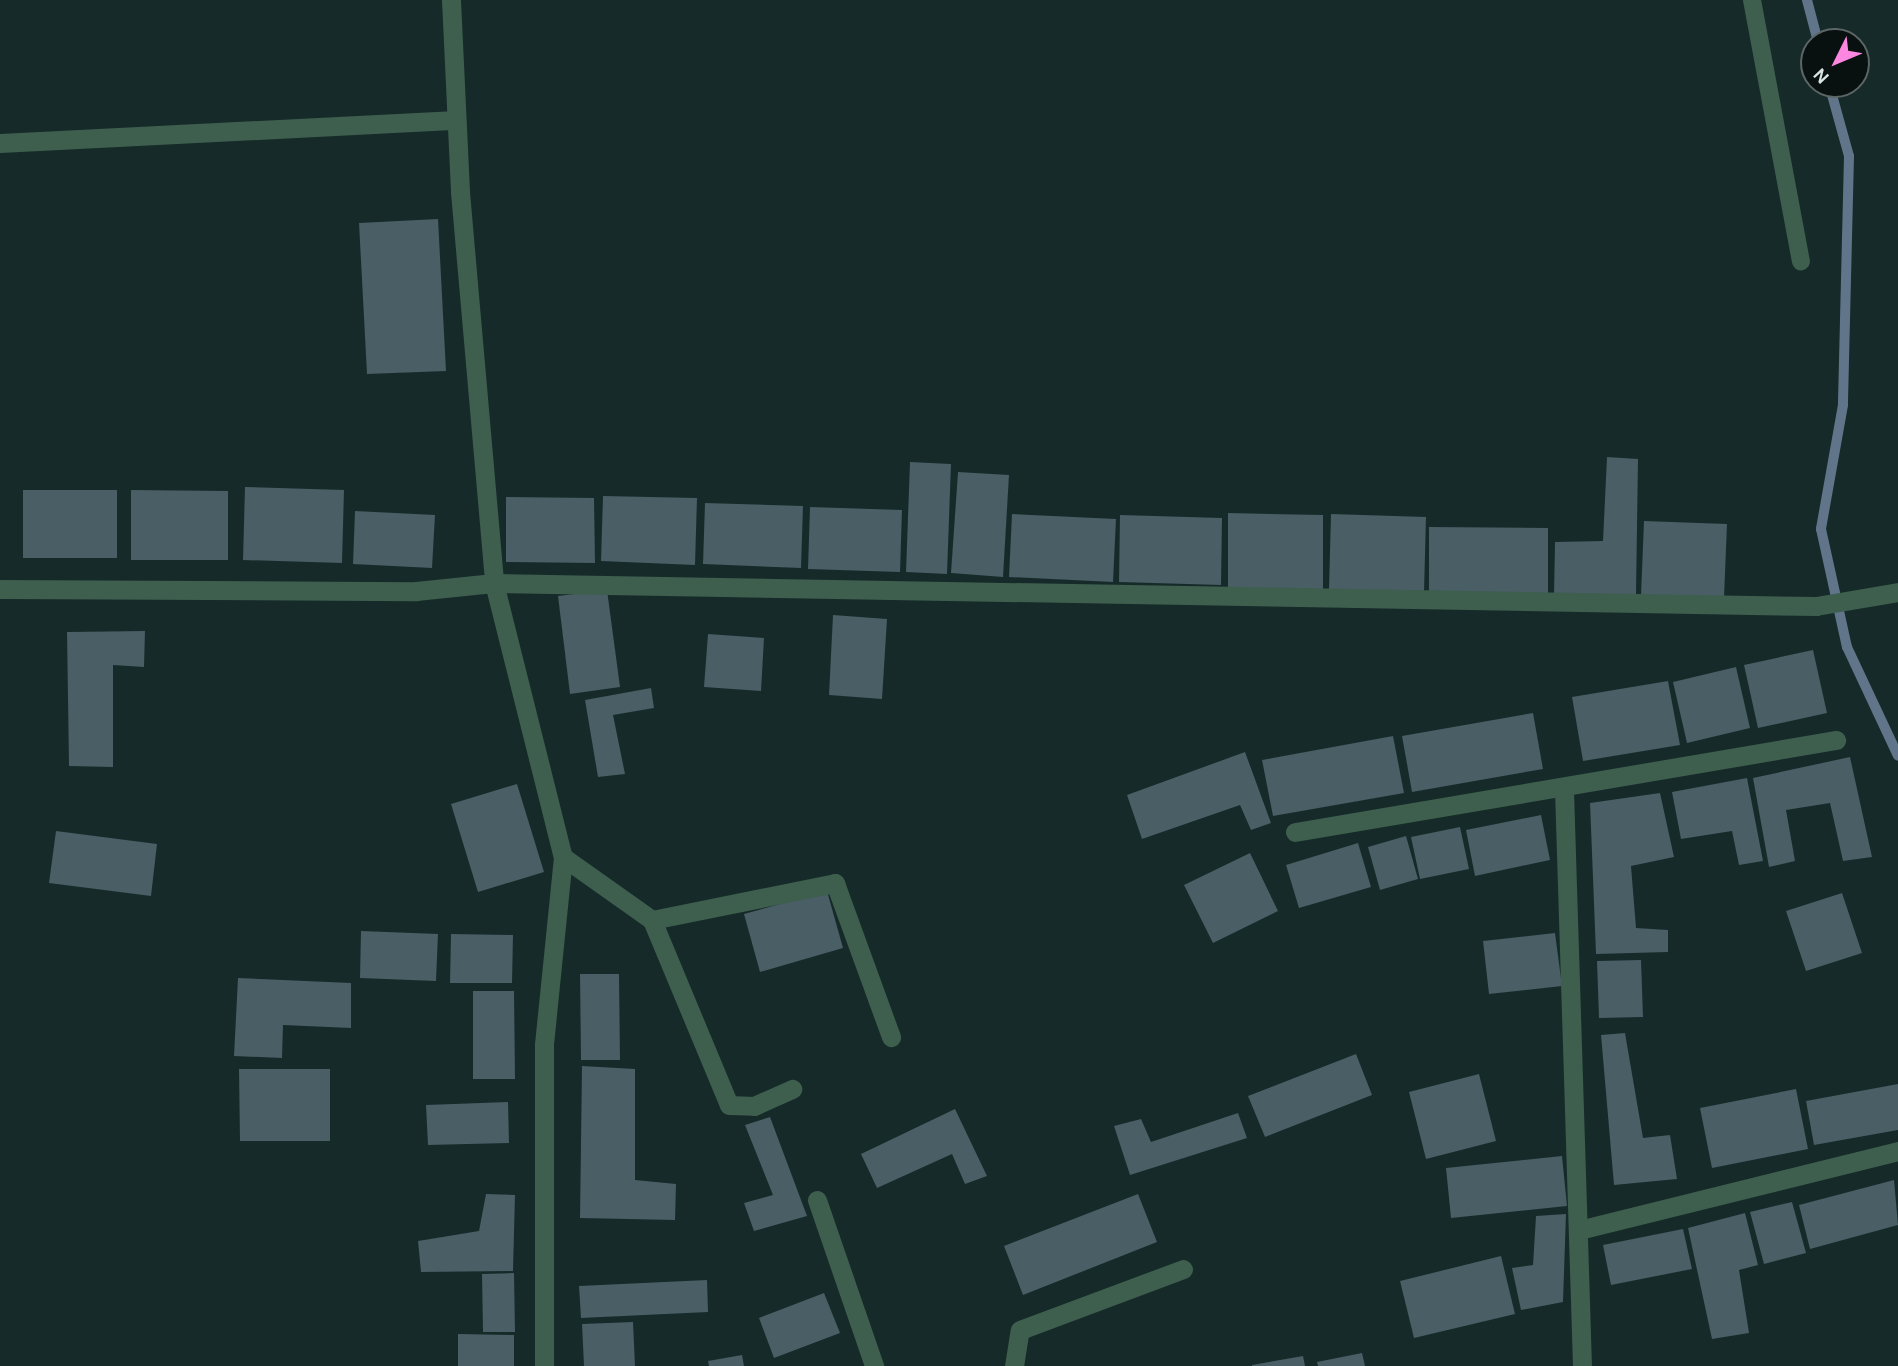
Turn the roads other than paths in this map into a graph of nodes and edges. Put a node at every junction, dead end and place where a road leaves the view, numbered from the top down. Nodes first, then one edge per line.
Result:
1 (451, 0) edge
2 (1752, 0) edge
3 (456, 120) junction
4 (0, 143) edge
5 (1801, 261) dead end
6 (495, 583) junction
7 (0, 589) edge
8 (1898, 592) edge
9 (1836, 740) dead end
10 (1564, 790) junction
11 (1295, 832) dead end
12 (563, 857) junction
13 (652, 920) junction
14 (891, 1037) dead end
15 (792, 1089) dead end
16 (1898, 1151) edge
17 (817, 1200) dead end
18 (1579, 1230) junction
19 (1183, 1269) dead end
20 (544, 1366) edge
21 (874, 1366) edge
22 (1014, 1366) edge
23 (1582, 1366) edge

1 - 3 street
2 - 5 lane
3 - 4 street
3 - 6 street
6 - 7 street
6 - 8 street
6 - 12 street
9 - 10 street
10 - 11 street
10 - 18 street
12 - 13 street
12 - 20 street
13 - 14 street
13 - 15 street
16 - 18 street
17 - 21 street
18 - 23 street
19 - 22 street

